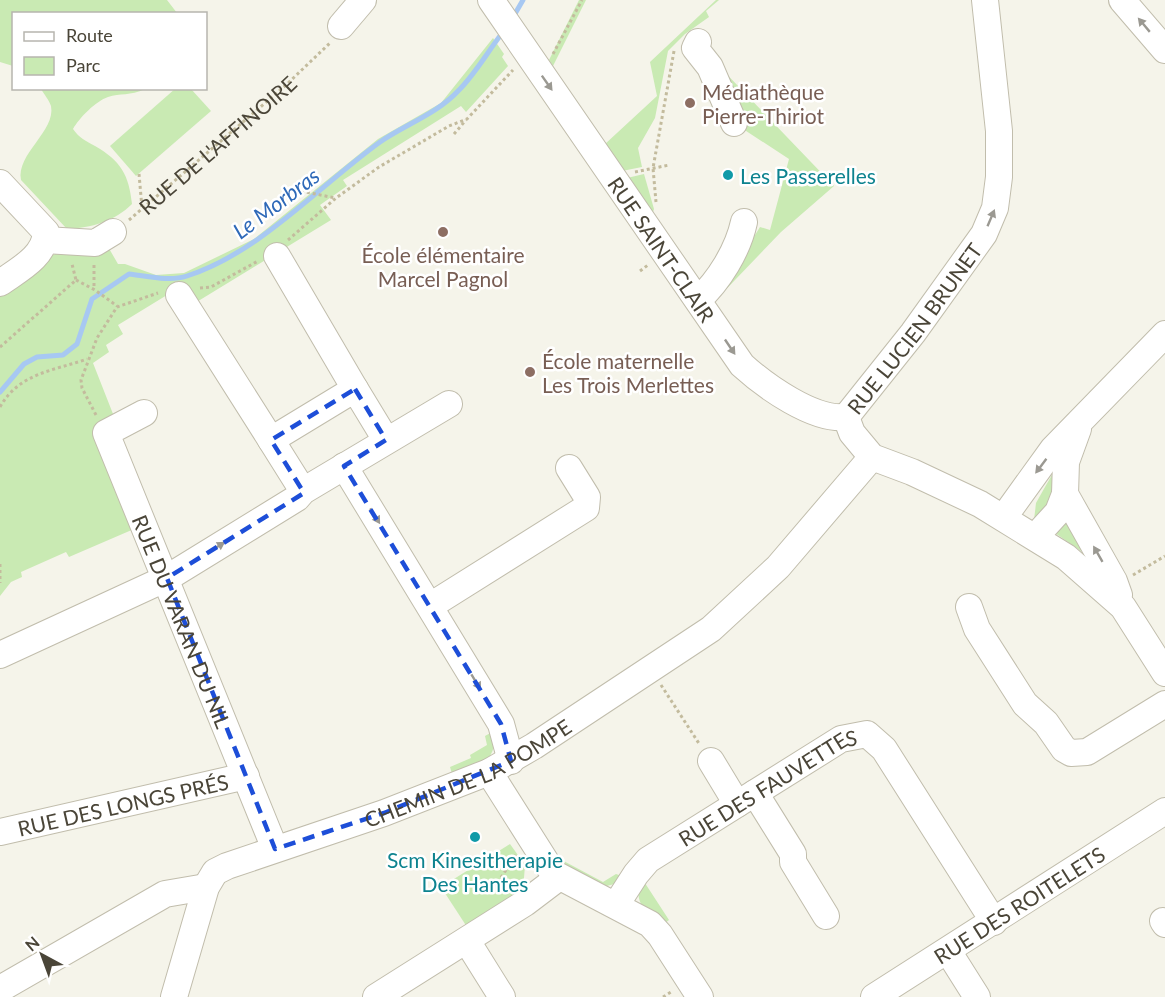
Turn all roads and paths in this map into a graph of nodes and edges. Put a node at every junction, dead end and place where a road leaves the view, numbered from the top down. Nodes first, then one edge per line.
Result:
1 (363, 0) edge
2 (582, 0) edge
3 (1122, 0) edge
4 (988, 1) edge
5 (496, 6) edge
6 (341, 26) joint
7 (697, 44) joint
8 (1165, 50) edge
9 (531, 59) junction
10 (467, 119) junction
11 (734, 123) dead end
12 (454, 134) dead end
13 (669, 165) dead end
14 (653, 168) junction
15 (644, 171) dead end
16 (139, 174) dead end
17 (0, 183) edge
18 (301, 191) dead end
19 (336, 198) junction
20 (142, 209) junction
21 (656, 213) dead end
22 (744, 222) dead end
23 (104, 237) junction
24 (45, 242) junction
25 (273, 254) junction
26 (0, 283) edge
27 (95, 290) junction
28 (179, 292) junction
29 (698, 300) junction
30 (117, 307) junction
31 (1165, 334) edge
32 (0, 347) edge
33 (87, 359) junction
34 (355, 389) junction
35 (449, 404) dead end
36 (0, 407) edge
37 (144, 413) dead end
38 (846, 417) junction
39 (1081, 423) junction
40 (106, 434) junction
41 (271, 440) junction
42 (387, 440) junction
43 (872, 457) junction
44 (344, 466) junction
45 (569, 468) dead end
46 (303, 491) junction
47 (1065, 494) junction
48 (1004, 517) junction
49 (1036, 536) junction
50 (1165, 556) edge
51 (0, 564) edge
52 (167, 578) junction
53 (0, 583) edge
54 (1119, 596) junction
55 (430, 606) junction
56 (969, 607) dead end
57 (0, 655) edge
58 (651, 670) junction
59 (1165, 672) edge
60 (1165, 704) edge
61 (711, 761) joint
62 (500, 767) junction
63 (246, 776) junction
64 (746, 799) junction
65 (1165, 811) edge
66 (0, 832) edge
67 (275, 849) junction
68 (524, 858) dead end
69 (558, 878) junction
70 (524, 884) dead end
71 (206, 887) junction
72 (616, 905) junction
73 (826, 916) dead end
74 (994, 922) junction
75 (467, 940) junction
76 (948, 951) junction
77 (0, 989) edge
78 (704, 991) edge
79 (174, 997) edge
80 (376, 997) edge
81 (502, 997) edge
82 (874, 997) edge
83 (977, 997) edge

1 - 6 street
2 - 9 path
8 -> 3 street
38 -> 4 street, RUE LUCIEN BRUNET
5 - 9 street, RUE SAINT-CLAIR
6 - 20 path, RUE DE L'AFFINOIRE
7 - 11 street
7 - 14 path
9 - 10 path
9 -> 29 street, RUE SAINT-CLAIR
10 - 12 path
10 - 19 path
13 - 14 path
14 - 15 path
14 - 21 path
16 - 20 path
17 - 24 street
18 - 19 path
19 - 25 path
20 - 23 path, RUE DE L'AFFINOIRE
22 - 29 street
23 - 24 street
23 - 27 path
24 - 26 street
25 - 28 path
25 - 34 street
27 - 30 path
27 - 32 path
28 - 30 path
28 - 41 street
29 -> 38 street, RUE SAINT-CLAIR
30 - 33 path
31 - 39 street
33 - 36 path
33 - 40 path
34 - 41 street
34 - 42 street
35 - 42 street
37 - 40 street
38 - 43 street, RUE LUCIEN BRUNET
39 - 47 street
39 -> 48 street
40 - 52 street, RUE DU VARAN DU NIL
41 - 46 street
42 - 44 street
43 - 48 street, RUE LUCIEN BRUNET
43 - 58 street, CHEMIN DE LA POMPE
44 - 46 street
44 -> 55 street
45 - 55 street
52 -> 46 street
47 - 49 street
54 -> 47 street
48 - 49 street, RUE LUCIEN BRUNET
49 - 54 street, RUE LUCIEN BRUNET
50 - 54 path
51 - 53 path
52 - 57 street
52 - 63 street, RUE DU VARAN DU NIL
54 - 59 street, RUE LUCIEN BRUNET
55 -> 62 street
56 - 60 street
58 - 61 path
58 - 62 street, CHEMIN DE LA POMPE
61 - 64 street
62 - 67 street, CHEMIN DE LA POMPE
62 - 69 street
63 - 66 street, RUE DES LONGS PRÉS
63 - 67 street, RUE DU VARAN DU NIL
64 - 72 street, RUE DES FAUVETTES
64 - 73 street
64 - 74 street, RUE DES FAUVETTES
65 - 74 street, RUE DES ROITELETS
67 - 71 street, CHEMIN DE LA POMPE
68 - 70 path
69 - 72 street
69 - 75 street
71 - 77 street
71 - 79 street
72 - 78 street
74 - 76 street, RUE DES ROITELETS
75 - 80 street
75 - 81 street
76 - 82 street, RUE DES ROITELETS
76 - 83 street

